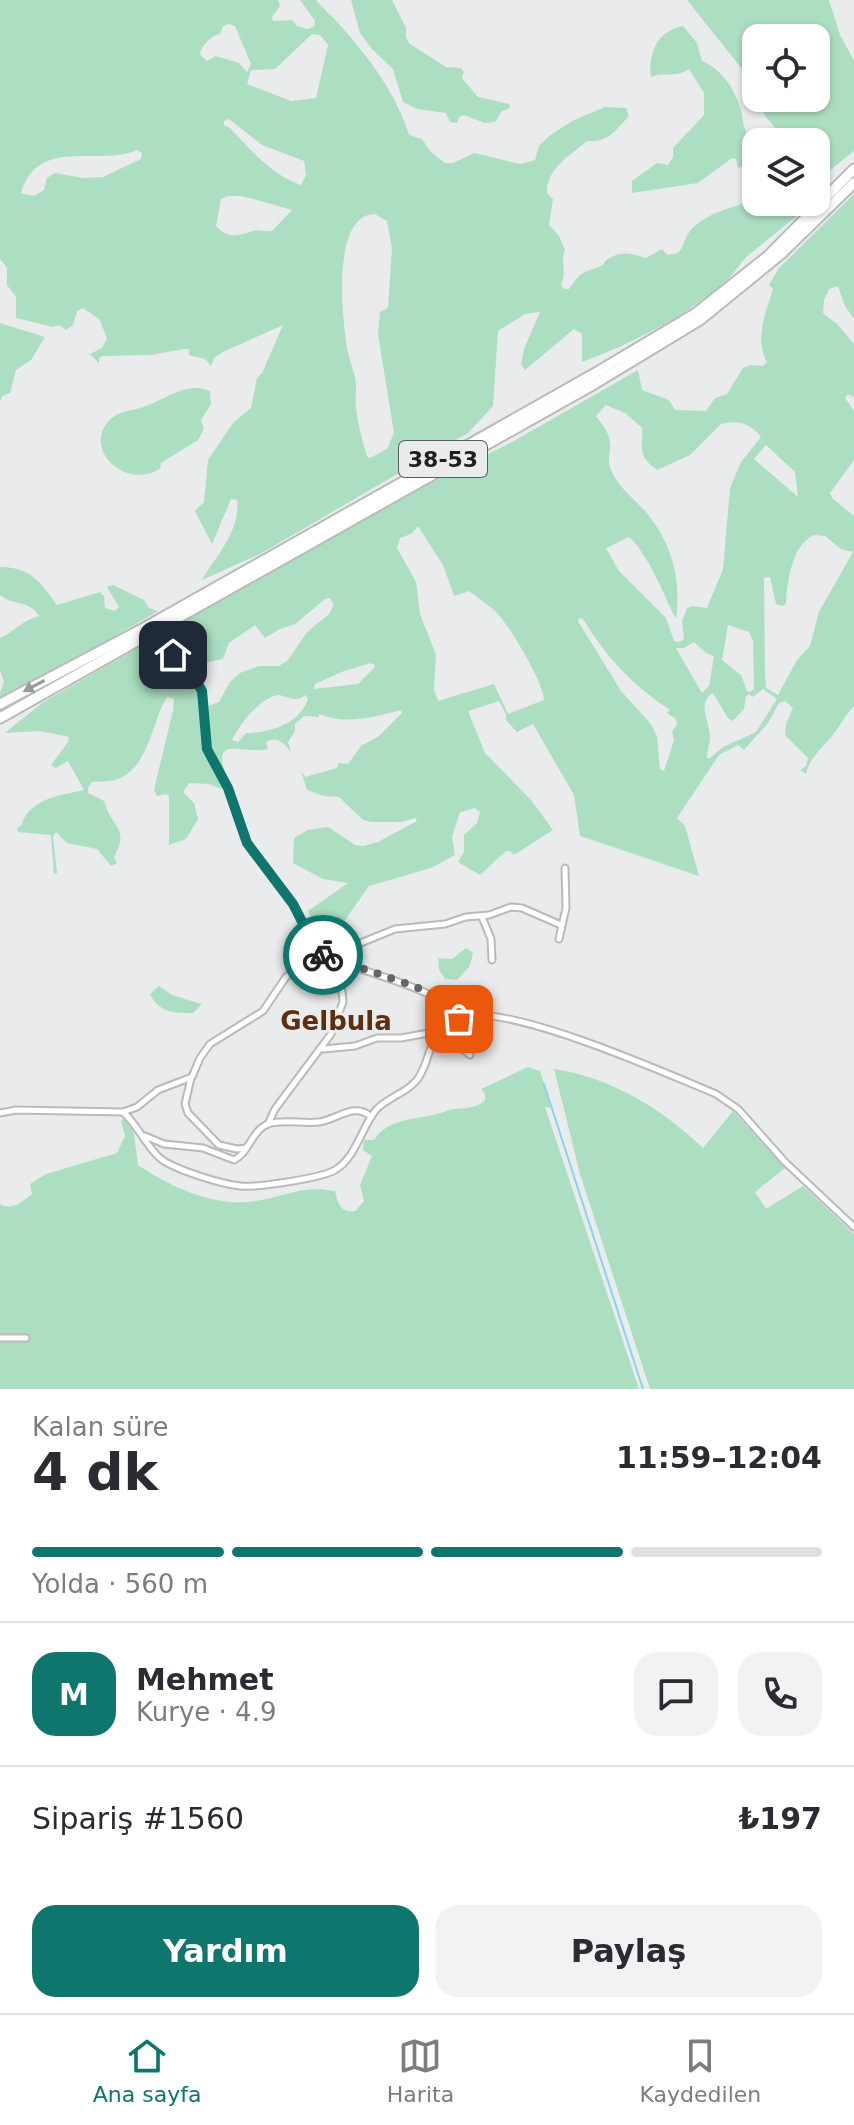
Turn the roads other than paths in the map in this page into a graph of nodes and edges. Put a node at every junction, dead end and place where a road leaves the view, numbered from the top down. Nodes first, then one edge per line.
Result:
1 (854, 169) edge
2 (854, 183) edge
3 (173, 655) dead end
4 (0, 704) edge
5 (0, 718) edge
6 (565, 868) dead end
7 (482, 916) junction
8 (561, 925) junction
9 (559, 939) dead end
10 (325, 957) junction
11 (492, 960) dead end
12 (468, 1016) junction
13 (437, 1034) junction
14 (322, 1049) junction
15 (470, 1055) dead end
16 (192, 1077) junction
17 (123, 1112) junction
18 (0, 1113) edge
19 (371, 1117) junction
20 (268, 1124) junction
21 (143, 1134) junction
22 (246, 1148) junction
23 (854, 1227) edge
24 (0, 1338) edge
25 (26, 1338) dead end

1 -> 4 highway, 38-53
2 - 5 highway, 38-53
3 - 10 street
6 - 8 street
7 - 8 street
7 - 10 street
7 - 11 street
8 - 9 street
10 - 12 street
10 - 14 street
10 - 16 street
12 - 13 street
12 - 23 street
13 - 14 street
13 - 15 street
13 - 19 street
14 - 20 street
16 - 17 street
16 - 22 street
17 - 18 street
17 - 21 street
19 - 20 street
19 - 21 street
20 - 22 street
21 - 22 street
24 - 25 street

